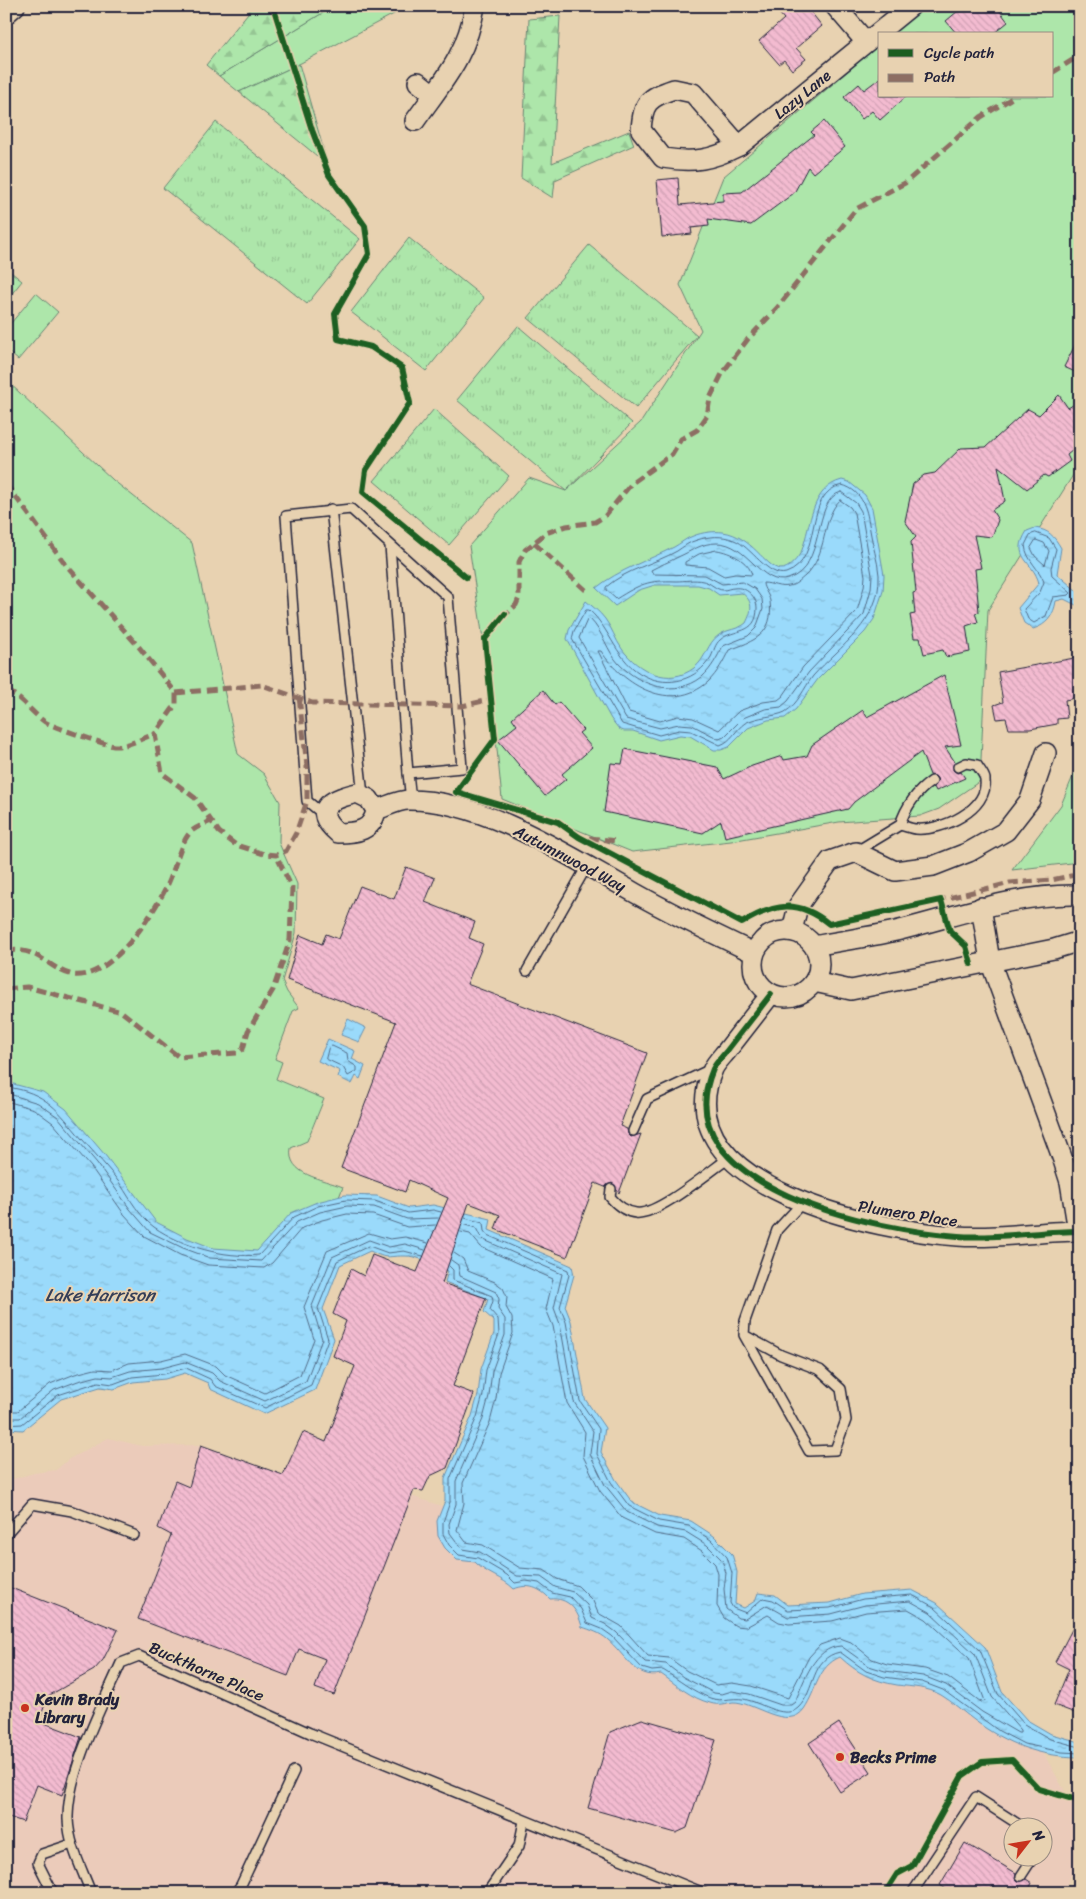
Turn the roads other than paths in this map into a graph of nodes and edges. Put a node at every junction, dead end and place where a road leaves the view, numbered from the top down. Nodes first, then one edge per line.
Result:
1 (15, 6) edge
2 (475, 6) edge
3 (835, 6) edge
4 (911, 6) edge
5 (6, 14) edge
6 (878, 32) edge
7 (878, 32) edge
8 (866, 42) junction
9 (418, 82) dead end
10 (433, 94) junction
11 (415, 121) dead end
12 (739, 146) junction
13 (332, 509) junction
14 (390, 546) junction
15 (1046, 753) dead end
16 (958, 767) dead end
17 (408, 773) junction
18 (932, 781) dead end
19 (363, 796) junction
20 (411, 800) junction
21 (376, 810) junction
22 (324, 815) junction
23 (900, 825) junction
24 (856, 852) junction
25 (587, 866) junction
26 (1080, 895) edge
27 (981, 907) junction
28 (792, 931) junction
29 (1080, 942) edge
30 (814, 946) junction
31 (754, 953) junction
32 (990, 961) junction
33 (527, 971) dead end
34 (814, 982) junction
35 (771, 994) junction
36 (713, 1068) junction
37 (633, 1131) dead end
38 (729, 1158) junction
39 (611, 1189) dead end
40 (802, 1203) junction
41 (1079, 1231) edge
42 (744, 1335) junction
43 (6, 1534) edge
44 (134, 1535) dead end
45 (294, 1772) dead end
46 (1005, 1816) edge
47 (524, 1821) junction
48 (72, 1844) junction
49 (1028, 1866) edge
50 (1021, 1876) dead end
51 (53, 1893) edge
52 (91, 1893) edge
53 (235, 1893) edge
54 (488, 1893) edge
55 (704, 1893) edge
56 (912, 1893) edge

1 - 5 street
2 - 10 street
3 - 8 street
4 - 7 street, Lazy Lane
6 - 8 street, Lazy Lane
8 - 12 street, Lazy Lane
9 - 10 street
10 - 11 street
12 - 12 street, Lazy Lane
13 - 14 lane
13 - 19 lane
13 - 22 lane
14 - 17 lane
14 - 17 lane
15 - 24 street
16 - 23 lane
17 - 20 lane
18 - 23 lane
19 - 21 street
19 - 22 street
20 - 21 street, Autumnwood Way
20 - 25 street, Autumnwood Way
21 - 22 street
23 - 24 lane
24 - 28 street
25 - 31 street, Autumnwood Way
25 - 33 lane
26 - 27 street
27 - 30 street
27 - 32 street, Plumero Place
28 - 30 street
28 - 31 street
29 - 32 street
30 - 34 street
31 - 35 street
32 - 34 street
32 - 41 street, Plumero Place
34 - 35 street
35 - 36 street, Plumero Place
36 - 37 lane
36 - 38 street, Plumero Place
38 - 39 lane
38 - 40 street, Plumero Place
40 - 41 street, Plumero Place
40 - 42 lane
42 - 42 lane
43 - 44 lane
45 - 53 lane
46 - 56 lane
47 - 48 lane, Buckthorne Place
47 - 54 lane
47 - 55 lane, Buckthorne Place
48 - 51 lane
48 - 52 lane, Buckthorne Place
49 - 50 lane

